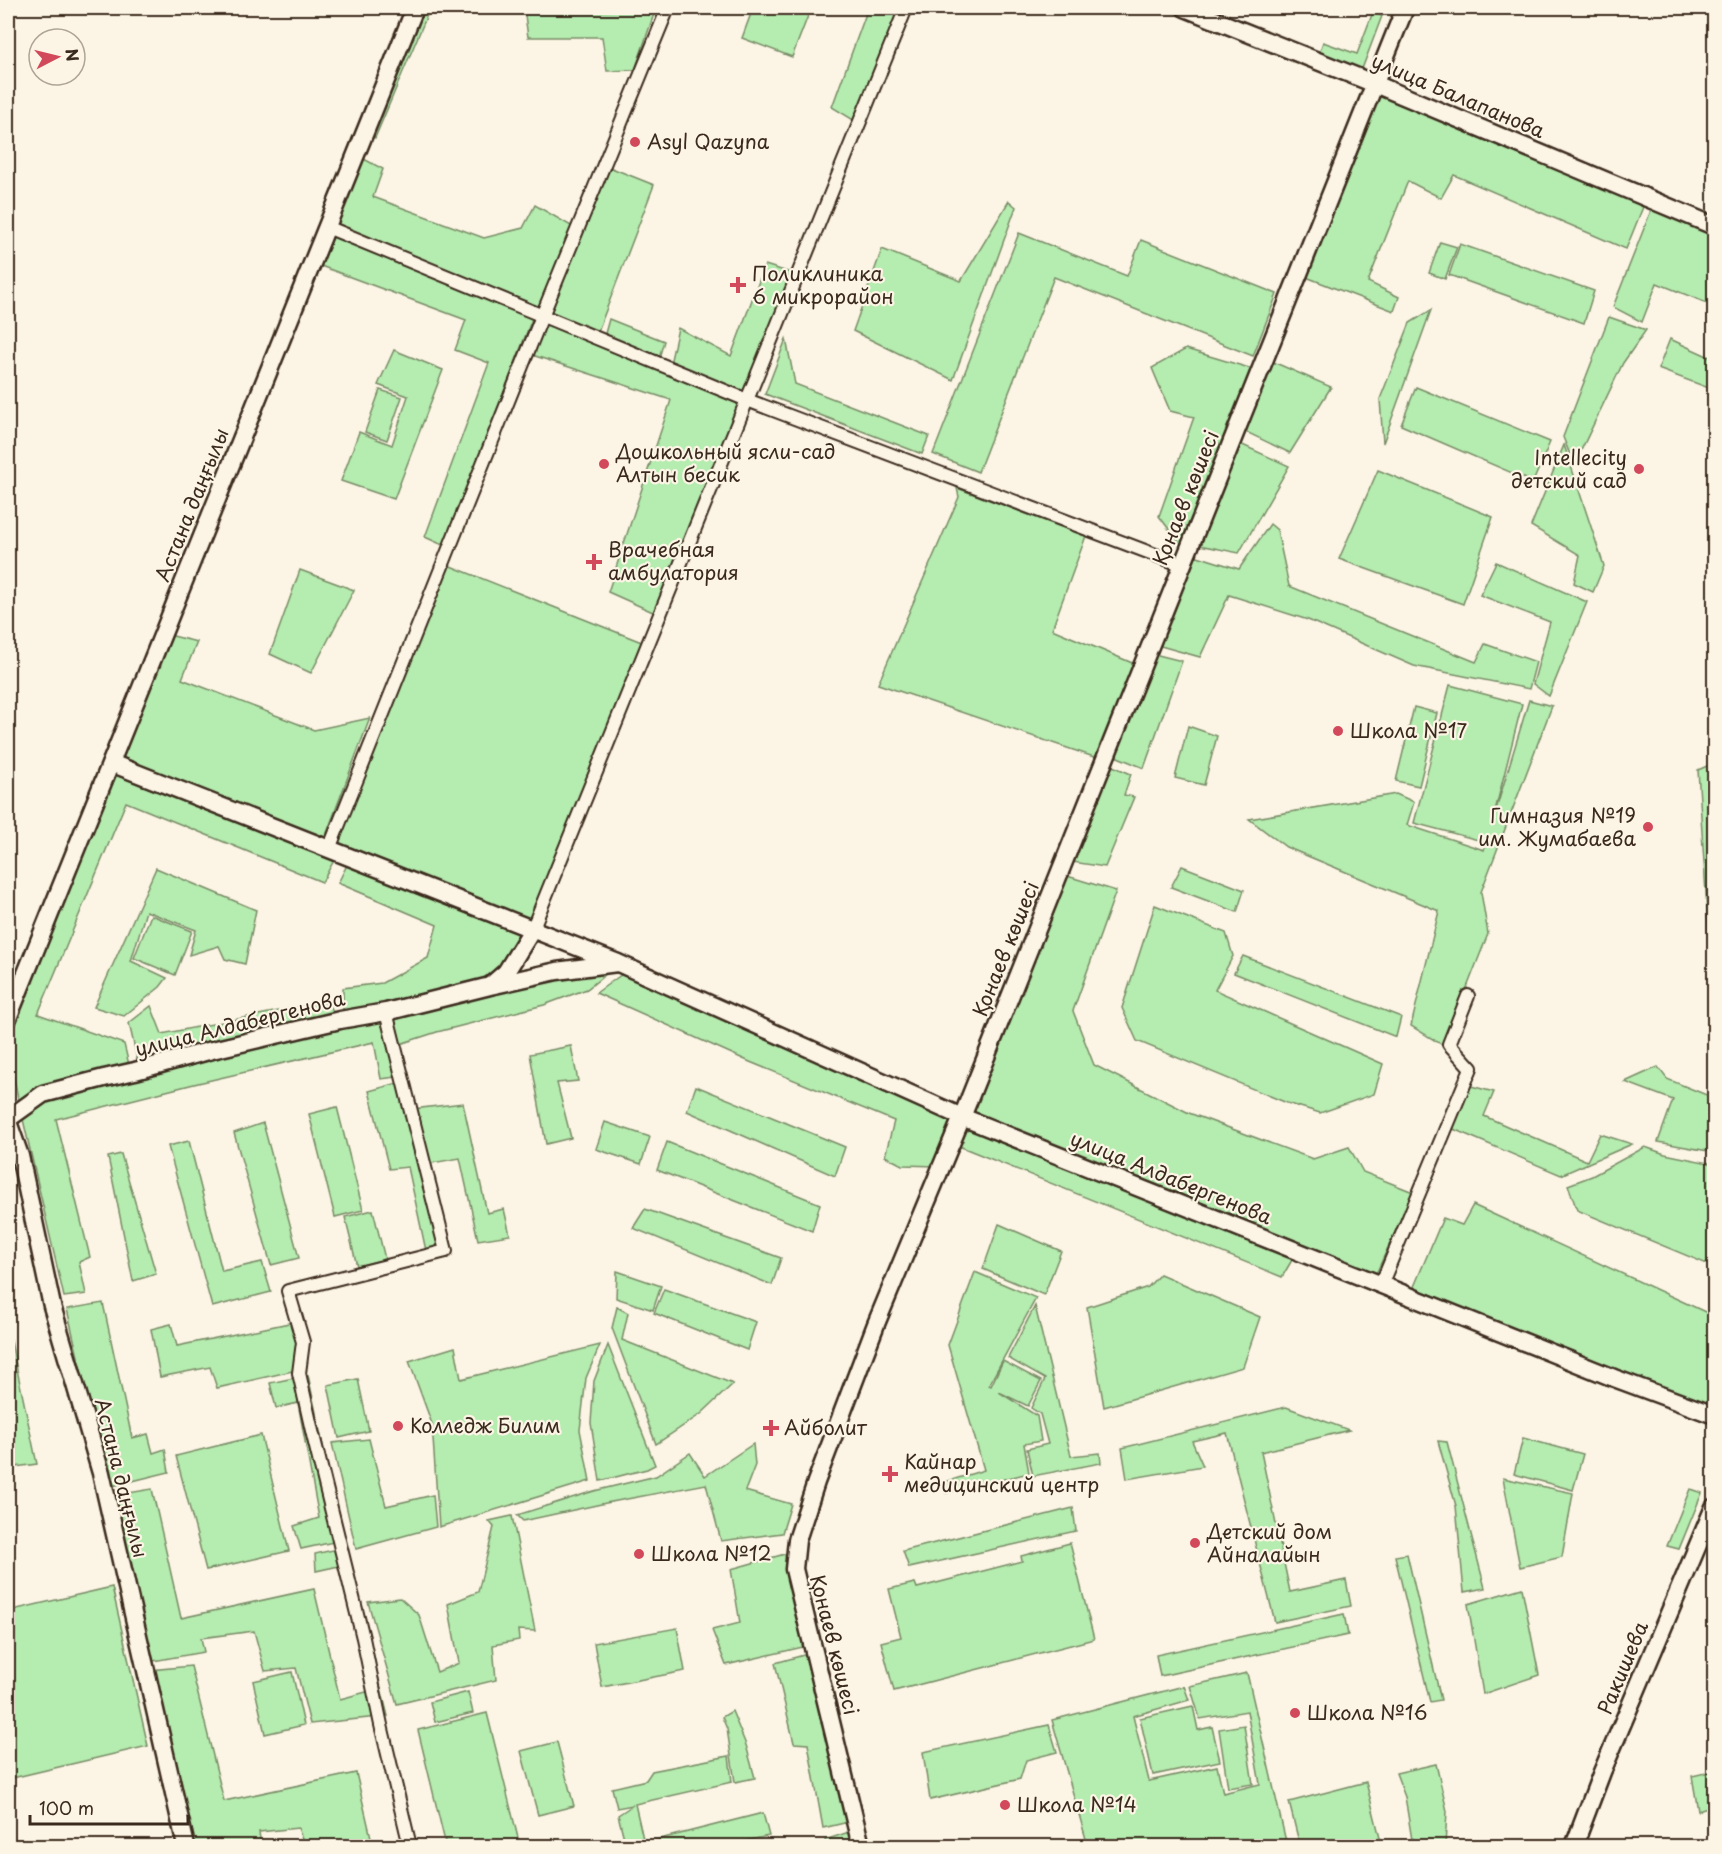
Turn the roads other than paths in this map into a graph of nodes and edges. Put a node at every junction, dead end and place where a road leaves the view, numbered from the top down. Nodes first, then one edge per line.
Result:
1 (415, 8) edge
2 (668, 8) edge
3 (906, 8) edge
4 (1185, 8) edge
5 (1405, 8) edge
6 (1374, 84) junction
7 (1714, 226) edge
8 (327, 227) junction
9 (542, 316) junction
10 (747, 400) junction
11 (1182, 565) junction
12 (111, 763) junction
13 (328, 849) junction
14 (532, 930) junction
15 (618, 963) junction
16 (490, 986) junction
17 (1468, 996) dead end
18 (387, 1012) junction
19 (8, 1018) edge
20 (962, 1117) junction
21 (8, 1121) edge
22 (1381, 1285) junction
23 (1714, 1415) edge
24 (1714, 1507) edge
25 (186, 1846) edge
26 (410, 1846) edge
27 (861, 1846) edge
28 (1574, 1846) edge

1 - 8 street, Астана даңғылы
2 - 9 street
3 - 10 street
4 - 6 street, улица Балапанова
5 - 6 street, Қонаев көшесі
6 - 7 street, улица Балапанова
6 - 11 street, Қонаев көшесі
8 - 9 street
8 - 12 street, Астана даңғылы
9 - 10 street
9 - 13 street
10 - 11 street
10 - 14 street
11 - 20 street, Қонаев көшесі
12 - 13 street, улица Алдабергенова
12 - 19 street, Астана даңғылы
13 - 14 street, улица Алдабергенова
14 - 15 street, улица Алдабергенова
14 - 16 street
15 - 16 street, улица Алдабергенова
15 - 20 street, улица Алдабергенова
16 - 18 street, улица Алдабергенова
17 - 22 street
18 - 21 street, улица Алдабергенова
18 - 26 street
20 - 22 street, улица Алдабергенова
20 - 27 street, Қонаев көшесі
21 - 25 street, Астана даңғылы
22 - 23 street, улица Алдабергенова
24 - 28 street, Ракишева

